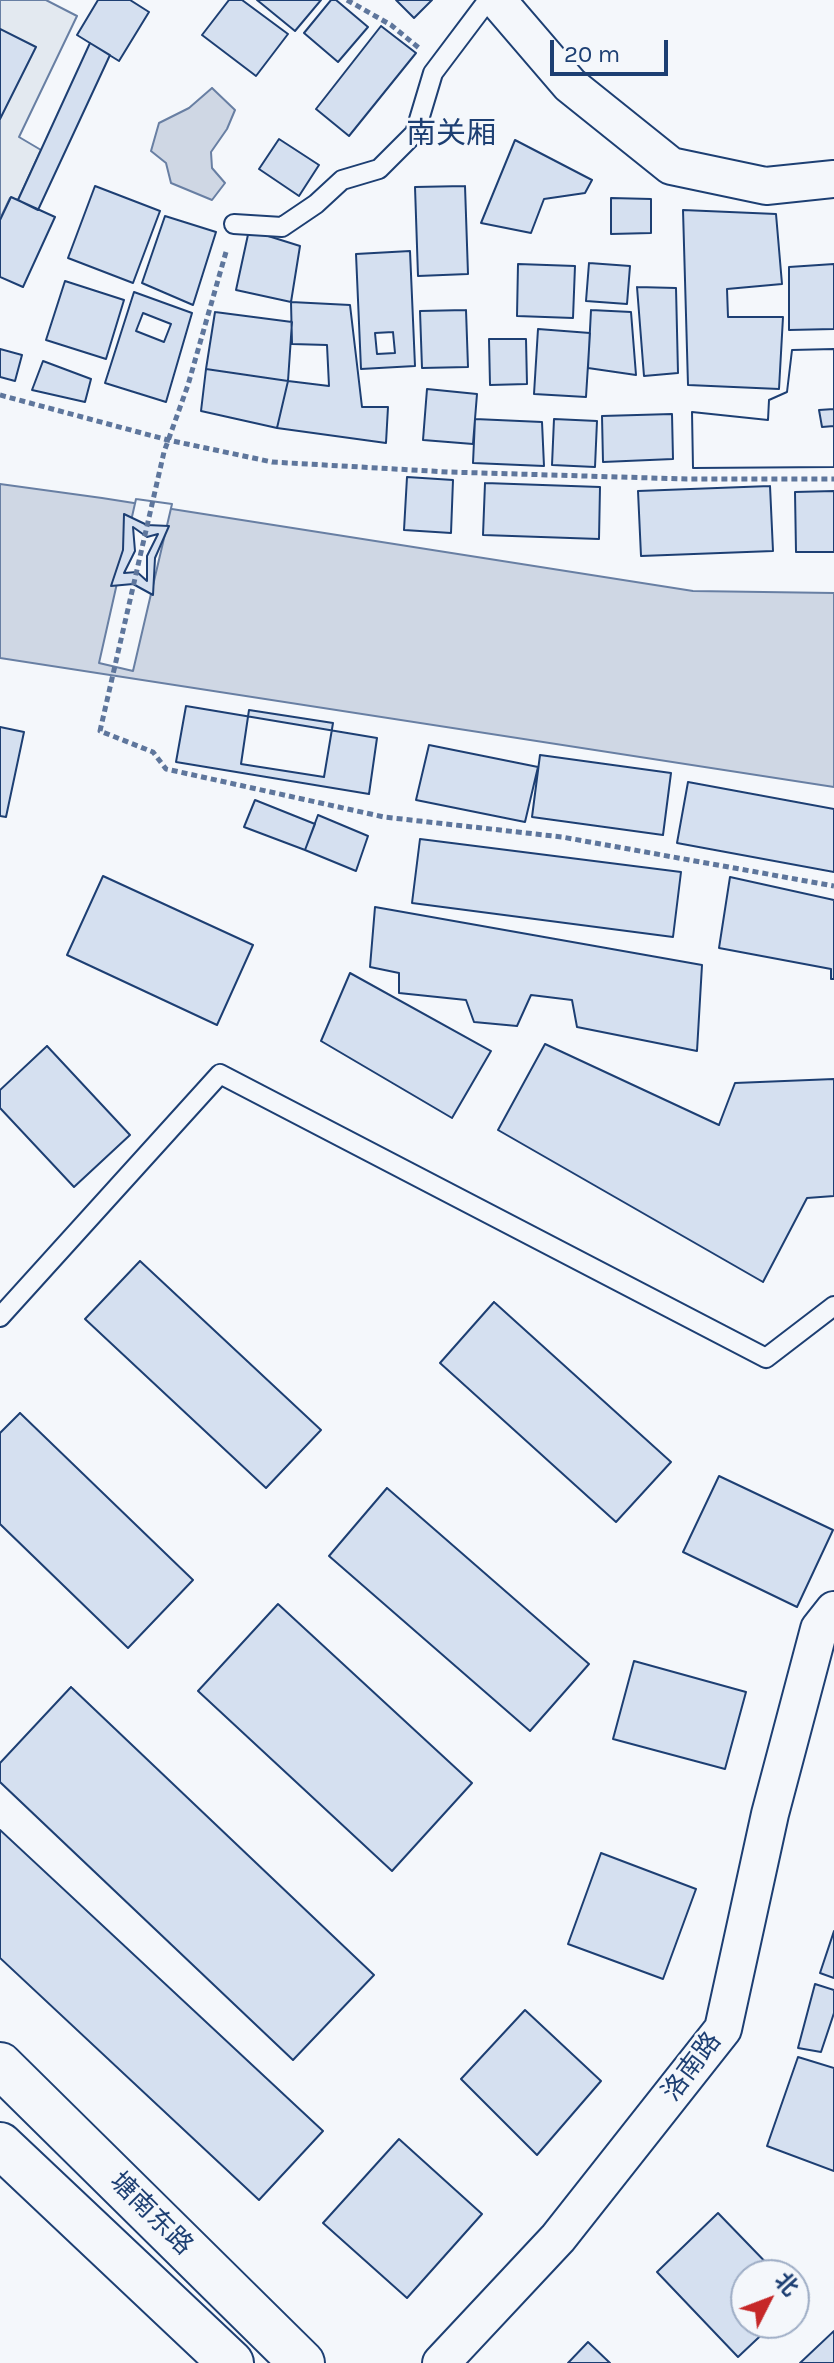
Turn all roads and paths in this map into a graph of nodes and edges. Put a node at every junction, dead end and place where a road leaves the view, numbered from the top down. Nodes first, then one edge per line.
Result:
1 (347, 0) edge
2 (488, 0) edge
3 (497, 0) edge
4 (439, 65) junction
5 (834, 179) edge
6 (234, 224) joint
7 (0, 395) edge
8 (168, 440) junction
9 (834, 479) edge
10 (834, 886) edge
11 (834, 1306) edge
12 (0, 1317) edge
13 (834, 1610) edge
14 (0, 2065) edge
15 (0, 2145) edge
16 (231, 2363) edge
17 (302, 2363) edge
18 (441, 2363) edge

1 - 4 path
2 - 4 lane
3 - 5 street
4 - 6 lane
6 - 8 path
7 - 8 path
8 - 9 path
8 - 10 path
11 - 12 lane
13 - 18 street, 洛南路
14 - 17 main road, 塘南东路
15 - 16 main road, 塘南东路

